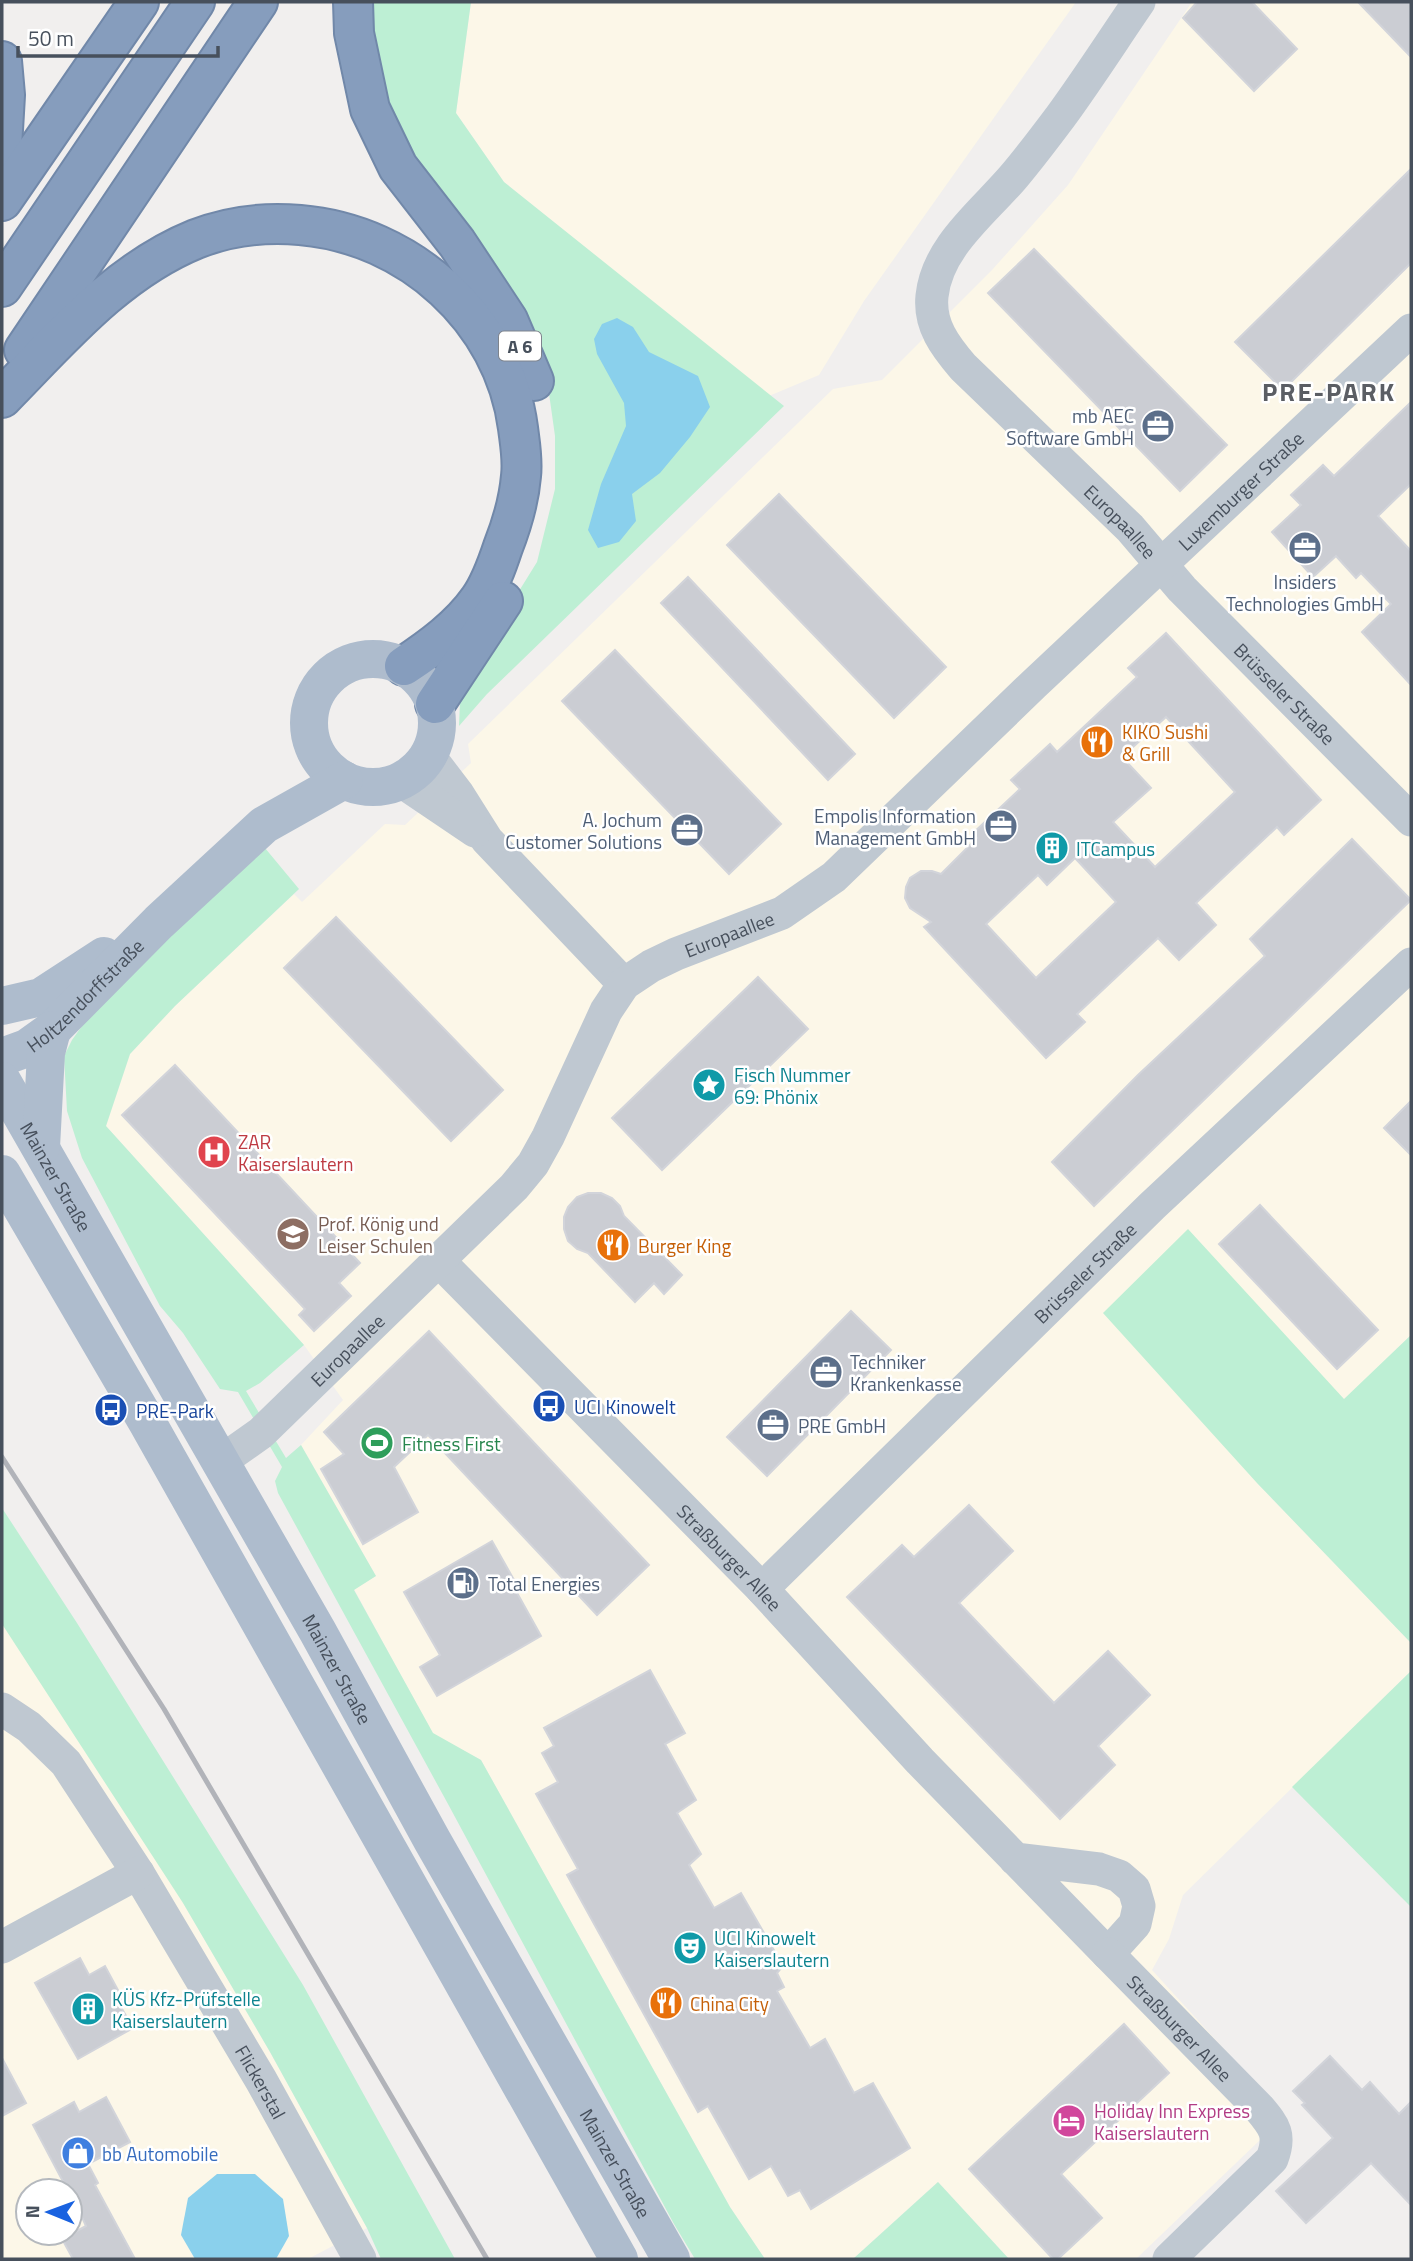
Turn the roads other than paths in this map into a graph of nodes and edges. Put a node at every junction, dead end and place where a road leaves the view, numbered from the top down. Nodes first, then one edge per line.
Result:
1 (139, 2) edge
2 (195, 2) edge
3 (258, 2) edge
4 (354, 2) edge
5 (1139, 2) edge
6 (2, 61) edge
7 (2, 147) edge
8 (2, 201) edge
9 (2, 287) edge
10 (1411, 330) edge
11 (2, 384) edge
12 (2, 398) edge
13 (1161, 565) junction
14 (404, 666) junction
15 (435, 704) junction
16 (315, 751) junction
17 (429, 756) junction
18 (344, 780) junction
19 (401, 781) junction
20 (1411, 820) edge
21 (264, 825) junction
22 (487, 840) junction
23 (159, 922) junction
24 (1411, 964) edge
25 (624, 984) junction
26 (2, 1006) edge
27 (52, 1030) junction
28 (2, 1057) edge
29 (2, 1081) edge
30 (41, 1147) junction
31 (2, 1174) edge
32 (439, 1261) junction
33 (220, 1462) junction
34 (183, 1484) junction
35 (762, 1589) junction
36 (2, 1709) edge
37 (1015, 1859) junction
38 (138, 1873) junction
39 (2, 1947) edge
40 (1108, 1954) junction
41 (360, 2259) edge
42 (619, 2259) edge
43 (671, 2259) edge
44 (1169, 2259) edge

1 - 8 highway
2 - 9 highway
3 - 11 highway
4 - 15 highway, A 6
5 - 13 street, Europaallee
6 - 7 highway
10 - 13 street, Luxemburger Straße
12 - 14 highway
13 - 20 street, Brüsseler Straße
13 - 25 street, Europaallee
14 - 15 main road
14 - 16 main road
15 - 17 main road
16 - 18 main road
16 - 21 main road, Holtzendorffstraße
17 - 19 main road
17 - 22 street
18 - 19 main road
18 - 21 main road, Holtzendorffstraße
19 - 22 street
21 - 23 main road, Holtzendorffstraße
22 - 25 street
23 - 26 main road, Holtzendorffstraße
23 - 27 main road, Holtzendorffstraße
24 - 35 street, Brüsseler Straße
25 - 32 street, Europaallee
27 - 28 main road, Holtzendorffstraße
27 - 30 main road
29 - 30 main road, Mainzer Straße
30 - 33 main road, Mainzer Straße
31 - 34 main road
32 - 33 street, Europaallee
32 - 35 street, Straßburger Allee
33 - 34 main road
33 - 43 main road, Mainzer Straße
34 - 42 main road
35 - 37 street, Straßburger Allee
36 - 38 street, Flickerstal
37 - 40 street, Straßburger Allee
37 - 40 street
38 - 39 street
38 - 41 street, Flickerstal
40 - 44 street, Straßburger Allee

